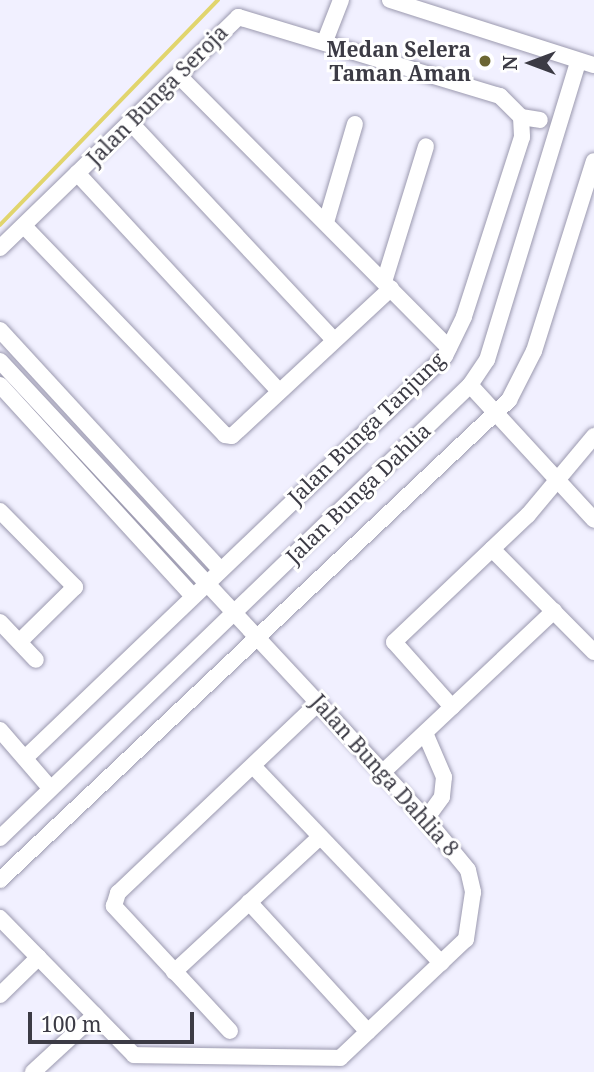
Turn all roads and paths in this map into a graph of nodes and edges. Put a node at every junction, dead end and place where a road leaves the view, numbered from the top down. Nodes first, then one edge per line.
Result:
1 (341, 0) edge
2 (390, 0) edge
3 (325, 41) junction
4 (586, 63) edge
5 (179, 76) junction
6 (521, 117) junction
7 (540, 120) dead end
8 (130, 122) junction
9 (355, 124) dead end
10 (426, 146) dead end
11 (594, 161) edge
12 (77, 173) junction
13 (327, 219) junction
14 (24, 226) junction
15 (0, 247) edge
16 (388, 285) junction
17 (0, 330) edge
18 (333, 339) junction
19 (449, 348) junction
20 (0, 361) edge
21 (0, 385) edge
22 (470, 385) junction
23 (278, 390) junction
24 (497, 414) junction
25 (594, 436) edge
26 (558, 482) junction
27 (0, 511) edge
28 (594, 520) edge
29 (492, 549) junction
30 (219, 568) junction
31 (207, 580) junction
32 (192, 595) junction
33 (236, 611) junction
34 (554, 611) junction
35 (0, 622) edge
36 (260, 637) junction
37 (19, 642) junction
38 (594, 652) edge
39 (36, 660) dead end
40 (319, 702) junction
41 (452, 707) junction
42 (0, 730) edge
43 (425, 733) junction
44 (25, 758) junction
45 (254, 767) junction
46 (383, 772) junction
47 (50, 788) junction
48 (426, 819) junction
49 (320, 837) junction
50 (0, 838) edge
51 (0, 880) edge
52 (249, 902) junction
53 (0, 918) edge
54 (38, 957) junction
55 (441, 963) junction
56 (174, 972) junction
57 (0, 995) edge
58 (95, 1015) junction
59 (230, 1031) dead end
60 (368, 1032) junction
61 (33, 1072) edge

1 - 3 street
2 - 4 street
3 - 5 street, Jalan Bunga Seroja
3 - 6 street, Jalan Bunga Seroja
4 - 22 street, Jalan Bunga Dahlia
5 - 8 street, Jalan Bunga Seroja
5 - 13 street
6 - 7 street
6 - 19 street, Jalan Bunga Tanjung
8 - 12 street, Jalan Bunga Seroja
8 - 18 street
9 - 13 street
10 - 16 street
11 - 24 street
12 - 14 street, Jalan Bunga Seroja
12 - 23 street
13 - 16 street
14 - 15 street, Jalan Bunga Seroja
14 - 23 street
16 - 18 street
16 - 19 street
17 - 30 street
18 - 23 street
19 - 30 street, Jalan Bunga Tanjung
20 - 31 street, Jalan Bunga Dahlia 8
21 - 32 street
22 - 24 street
22 - 33 street, Jalan Bunga Dahlia
24 - 26 street
24 - 36 street
25 - 26 street
26 - 28 street
26 - 29 street
27 - 37 street
29 - 34 street
29 - 41 street
30 - 31 street, Jalan Bunga Tanjung
31 - 32 street, Jalan Bunga Tanjung
31 - 33 street, Jalan Bunga Dahlia 8
32 - 44 street, Jalan Bunga Tanjung
33 - 36 street, Jalan Bunga Dahlia 8
33 - 47 street, Jalan Bunga Dahlia
34 - 38 street
34 - 41 street
35 - 37 street
36 - 40 street, Jalan Bunga Dahlia 8
36 - 51 street
37 - 39 street
40 - 45 street
40 - 46 street, Jalan Bunga Dahlia 8
41 - 43 street
42 - 44 street
43 - 46 street
43 - 48 street
44 - 47 street
45 - 49 street
45 - 56 street
46 - 48 street, Jalan Bunga Dahlia 8
47 - 50 street, Jalan Bunga Dahlia
48 - 55 street, Jalan Bunga Dahlia 8
49 - 52 street
49 - 55 street
52 - 56 street
52 - 60 street
53 - 54 street, Jalan Bunga Dahlia 8
54 - 57 street
54 - 58 street, Jalan Bunga Dahlia 8
55 - 60 street, Jalan Bunga Dahlia 8
56 - 59 street
58 - 60 street, Jalan Bunga Dahlia 8
58 - 61 street

